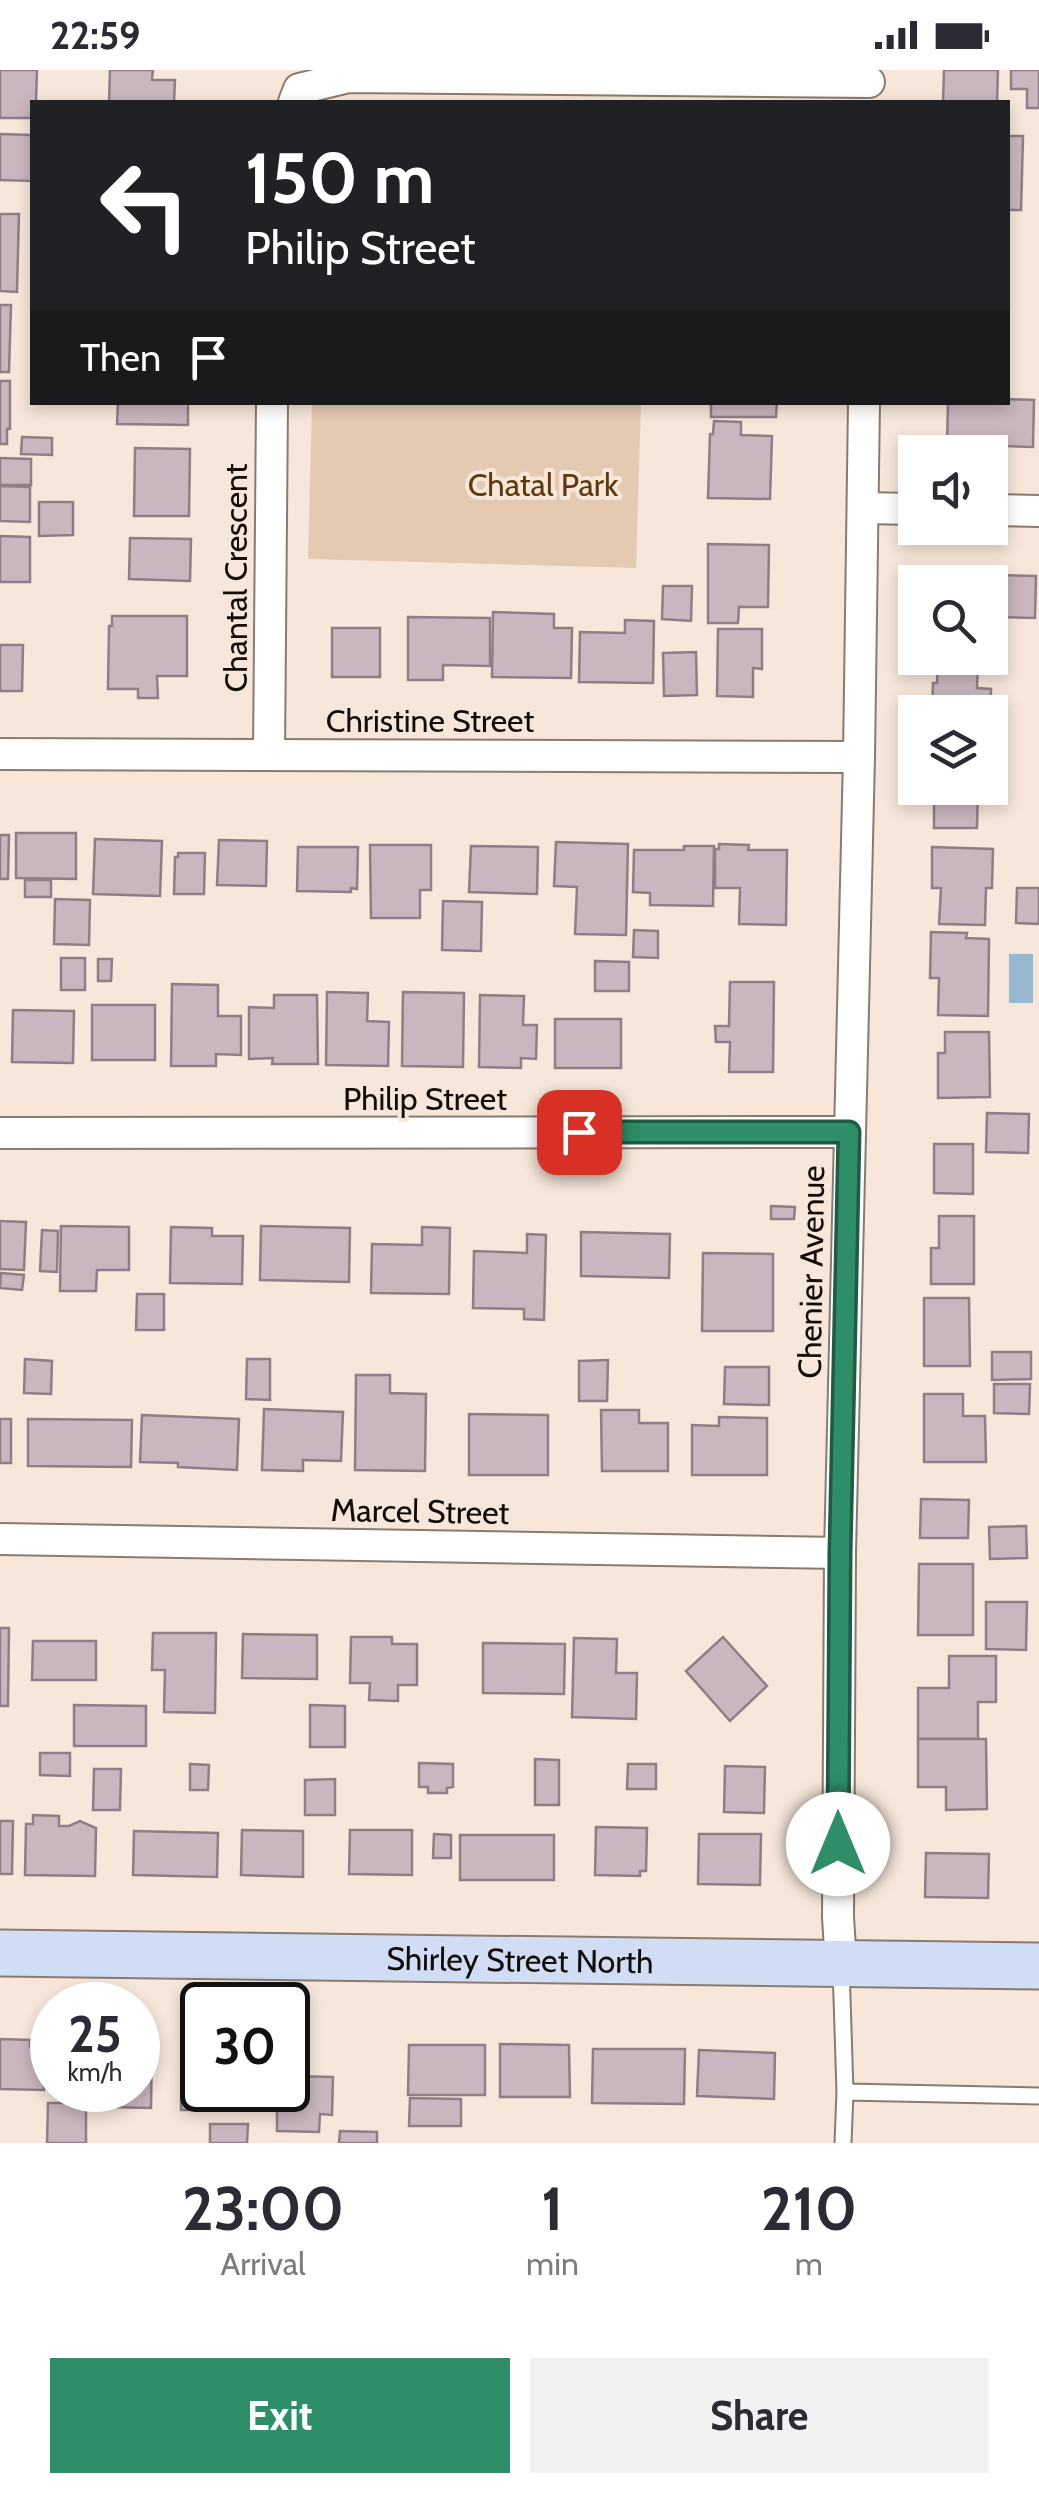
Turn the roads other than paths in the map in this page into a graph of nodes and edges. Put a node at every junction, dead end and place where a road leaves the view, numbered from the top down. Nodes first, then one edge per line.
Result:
1 (869, 85) edge
2 (295, 100) edge
3 (272, 405) edge
4 (864, 405) edge
5 (863, 508) junction
6 (898, 509) edge
7 (1008, 510) edge
8 (1039, 511) edge
9 (0, 754) edge
10 (269, 754) junction
11 (859, 757) junction
12 (849, 1132) junction
13 (0, 1133) edge
14 (0, 1539) edge
15 (840, 1553) junction
16 (0, 1953) edge
17 (841, 1964) junction
18 (1039, 1966) edge
19 (845, 2092) junction
20 (1039, 2096) edge
21 (843, 2143) edge

1 - 2 street
3 - 10 street, Chantal Crescent
4 - 5 street, Chenier Avenue
5 - 6 street
5 - 11 street, Chenier Avenue
7 - 8 street
9 - 10 street, Christine Street
10 - 11 street, Christine Street
11 - 12 street, Chenier Avenue
12 - 13 street, Philip Street
12 - 15 street, Chenier Avenue
14 - 15 street, Marcel Street
15 - 17 street, Chenier Avenue
16 - 17 main road, Shirley Street North
17 - 18 main road, Shirley Street North
17 - 19 lane
19 - 20 lane
19 - 21 lane

